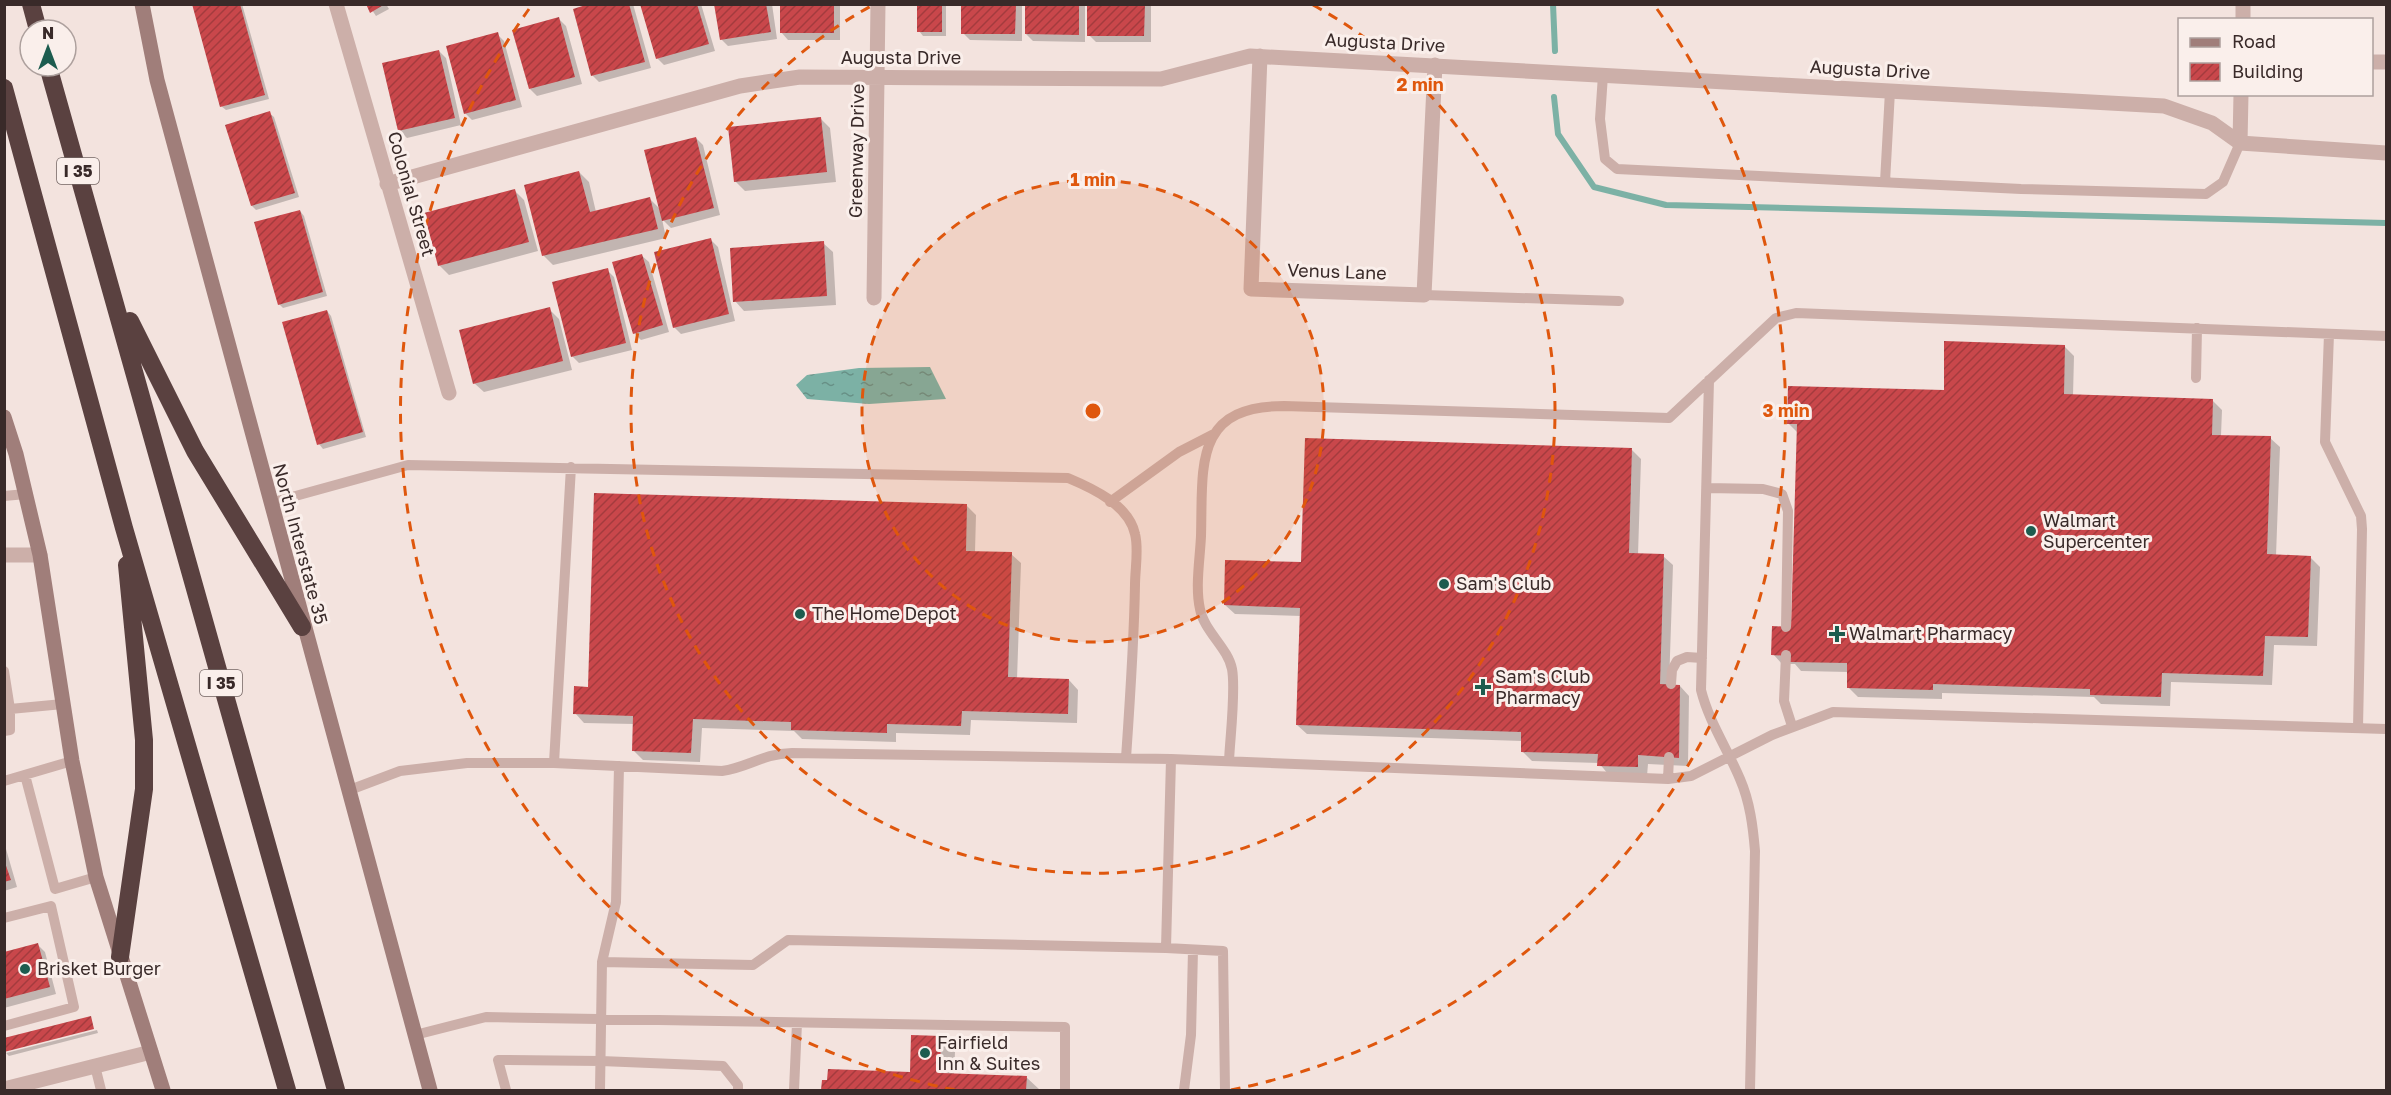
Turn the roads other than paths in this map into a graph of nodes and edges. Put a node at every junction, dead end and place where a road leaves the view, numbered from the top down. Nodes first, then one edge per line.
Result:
1 (142, 4) edge
2 (336, 4) edge
3 (878, 4) edge
4 (1260, 56) junction
5 (1435, 65) junction
6 (1604, 75) junction
7 (878, 77) junction
8 (51, 78) edge
9 (4, 88) edge
10 (1890, 91) junction
11 (2241, 96) edge
12 (2240, 143) junction
13 (2386, 153) edge
14 (1885, 182) junction
15 (387, 184) junction
16 (108, 276) junction
17 (1424, 294) junction
18 (874, 298) dead end
19 (1619, 301) dead end
20 (2197, 328) junction
21 (2329, 334) junction
22 (2386, 336) edge
23 (2196, 378) dead end
24 (1709, 380) junction
25 (448, 393) dead end
26 (4, 417) edge
27 (1214, 434) junction
28 (571, 467) junction
29 (1707, 488) junction
30 (26, 494) junction
31 (4, 496) edge
32 (1110, 501) junction
33 (270, 503) junction
34 (124, 528) junction
35 (4, 555) edge
36 (40, 555) junction
37 (302, 627) junction
38 (1786, 627) dead end
39 (1785, 655) dead end
40 (1702, 658) junction
41 (4, 671) edge
42 (1671, 684) dead end
43 (63, 704) junction
44 (10, 709) junction
45 (1792, 726) junction
46 (2358, 728) junction
47 (2386, 729) edge
48 (4, 731) edge
49 (1730, 756) junction
50 (1669, 757) dead end
51 (1126, 758) junction
52 (1171, 759) junction
53 (72, 761) junction
54 (1229, 761) junction
55 (554, 763) junction
56 (619, 766) junction
57 (25, 775) junction
58 (1668, 779) junction
59 (4, 781) edge
60 (347, 791) junction
61 (96, 877) junction
62 (56, 889) junction
63 (51, 906) junction
64 (4, 918) edge
65 (1166, 948) junction
66 (1193, 950) junction
67 (120, 957) junction
68 (602, 962) junction
69 (600, 1019) junction
70 (797, 1023) junction
71 (4, 1026) edge
72 (415, 1035) junction
73 (151, 1052) junction
74 (601, 1061) junction
75 (95, 1066) junction
76 (4, 1089) edge
77 (101, 1090) edge
78 (163, 1090) edge
79 (287, 1090) edge
80 (336, 1090) edge
81 (429, 1090) edge
82 (506, 1090) edge
83 (600, 1090) edge
84 (738, 1090) edge
85 (794, 1090) edge
86 (1065, 1090) edge
87 (1184, 1090) edge
88 (1225, 1090) edge
89 (1750, 1090) edge

1 - 33 main road, North Interstate 35
2 - 15 street, Colonial Street
3 - 7 street, Greenway Drive
4 - 5 street, Augusta Drive
4 - 7 street, Augusta Drive
4 - 17 street, Venus Lane
5 - 6 street, Augusta Drive
5 - 17 street
6 - 10 street, Augusta Drive
6 - 14 lane
7 - 15 street, Augusta Drive
7 - 18 street, Greenway Drive
8 - 16 highway, I 35
9 - 34 highway, I 35
10 - 12 street, Augusta Drive
10 - 14 lane
11 - 12 street
12 - 13 street
12 - 14 lane
15 - 25 street, Colonial Street
16 - 37 highway
16 - 80 highway, I 35
17 - 19 lane
20 - 21 lane
20 - 23 lane
20 - 24 lane
21 - 22 lane
21 - 46 lane
24 - 27 lane
24 - 29 lane
26 - 30 main road
27 - 32 lane
27 - 54 lane
28 - 32 lane
28 - 33 lane
28 - 55 lane
29 - 38 lane
29 - 40 lane
30 - 31 lane
30 - 36 main road
32 - 51 lane
33 - 37 main road, North Interstate 35
34 - 67 highway
34 - 79 highway, I 35
35 - 36 street
36 - 43 main road
37 - 60 main road, North Interstate 35
39 - 45 lane
40 - 42 lane
40 - 49 lane
41 - 44 lane
43 - 44 lane
43 - 53 main road
44 - 48 lane
45 - 46 lane
45 - 49 lane
46 - 47 lane
49 - 58 lane
49 - 89 lane
50 - 58 lane
51 - 52 lane
51 - 56 lane
52 - 54 lane
52 - 65 lane
53 - 57 lane
53 - 61 main road
54 - 58 lane
55 - 56 lane
55 - 60 lane
56 - 68 lane
57 - 59 lane
57 - 62 lane
60 - 72 main road, North Interstate 35
61 - 62 lane
61 - 67 main road
62 - 63 lane
63 - 64 lane
63 - 71 lane
65 - 66 lane
65 - 68 lane
66 - 87 lane
66 - 88 lane
67 - 73 main road
68 - 69 lane
69 - 70 lane
69 - 72 lane
69 - 74 lane
70 - 85 lane
70 - 86 lane
72 - 81 main road, North Interstate 35
73 - 75 street
73 - 78 main road
74 - 82 lane
74 - 83 lane
74 - 84 lane
75 - 76 street
75 - 77 lane

